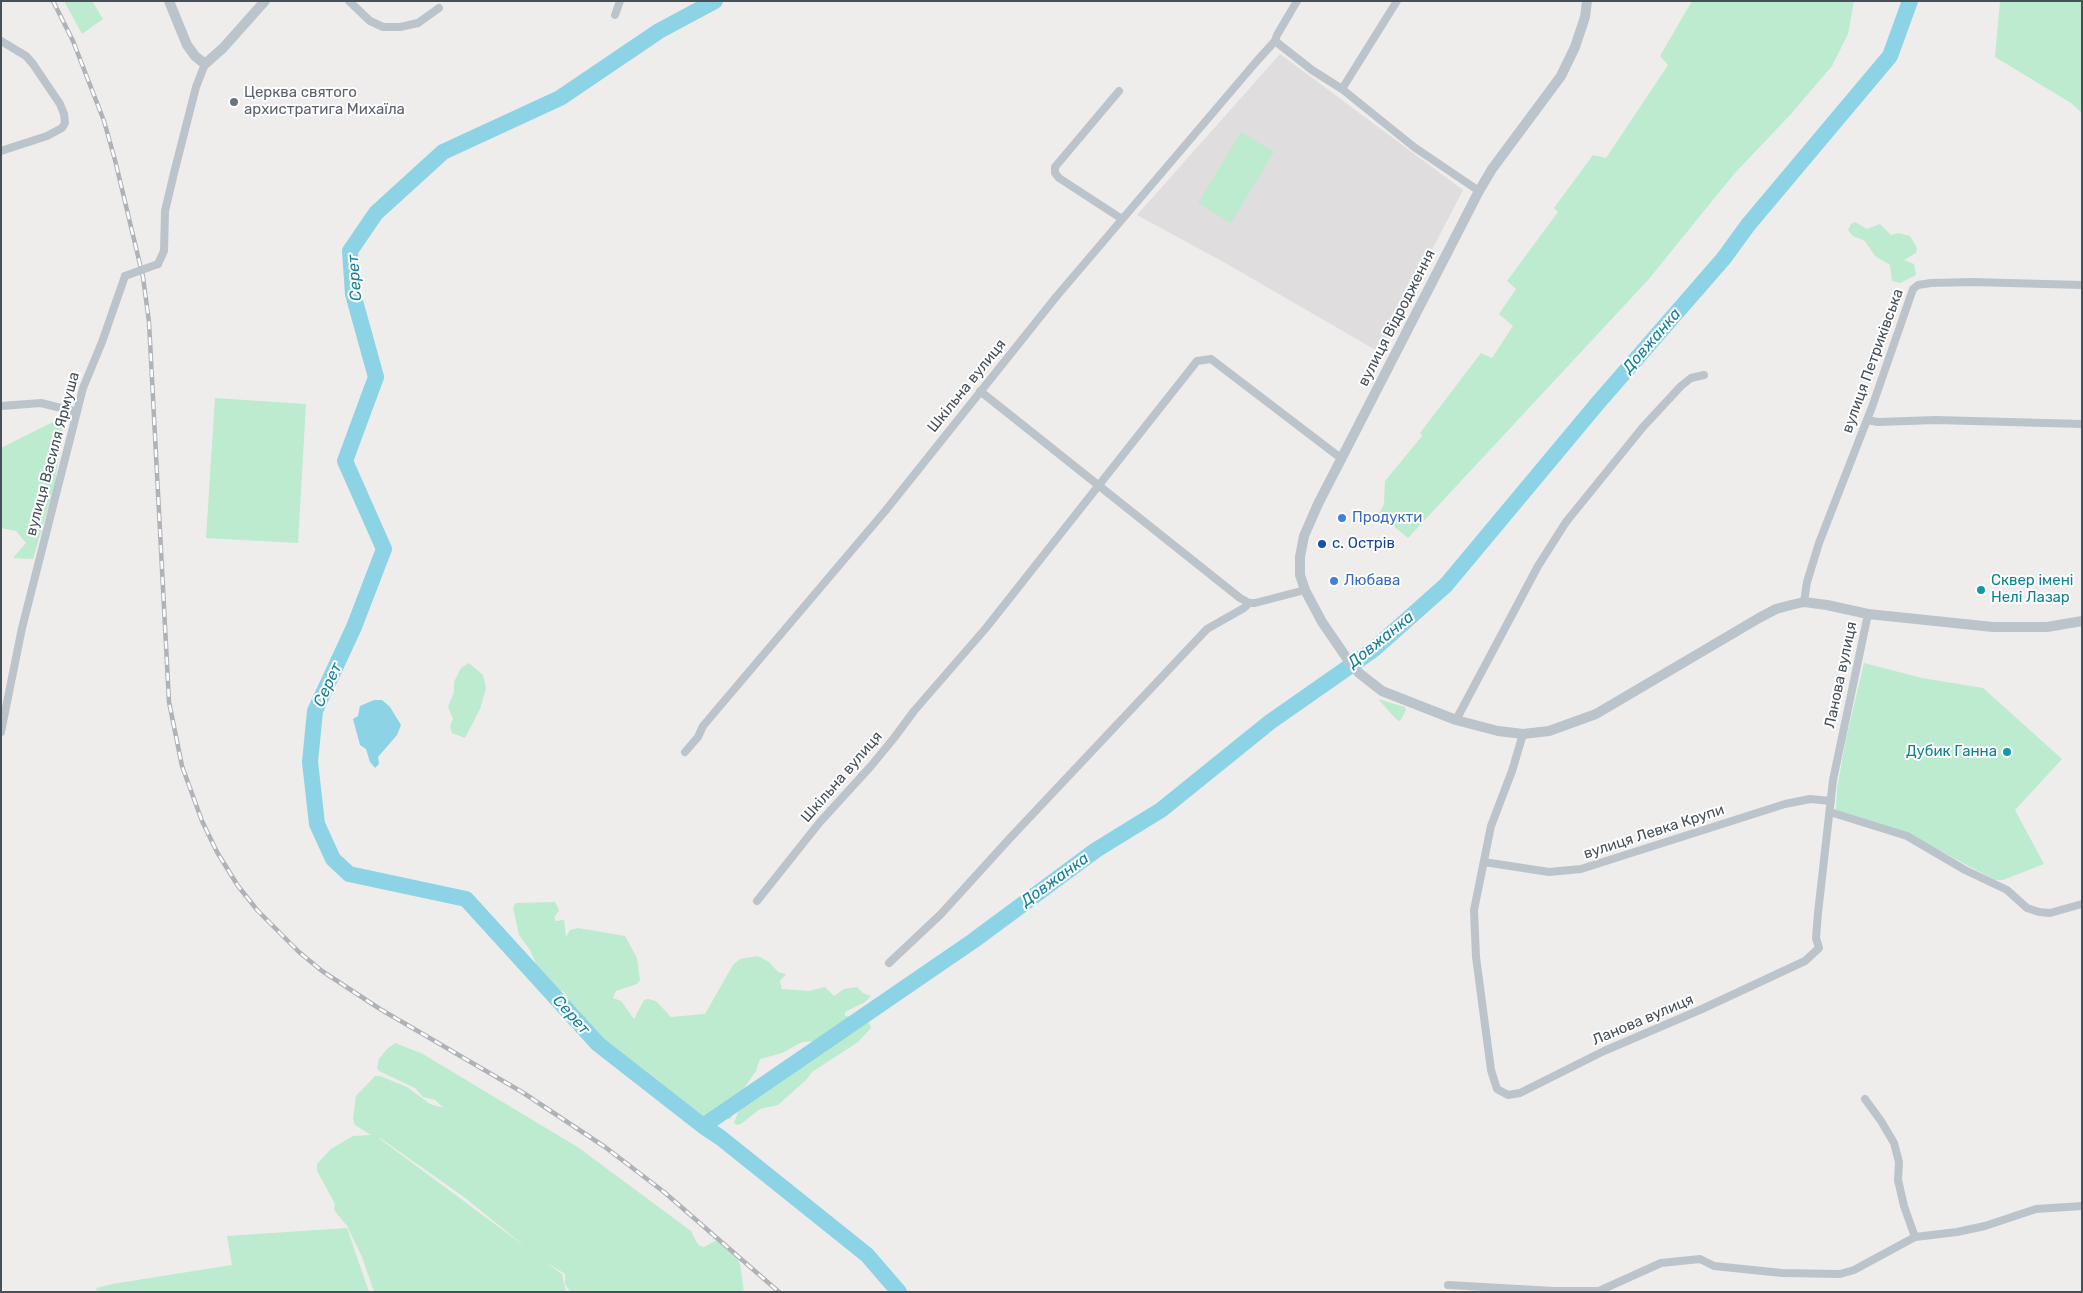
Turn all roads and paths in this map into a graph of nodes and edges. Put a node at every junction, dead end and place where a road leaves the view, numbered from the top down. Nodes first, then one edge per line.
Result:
1 (169, 1) edge
2 (265, 1) edge
3 (349, 1) edge
4 (620, 1) edge
5 (1297, 1) edge
6 (1397, 1) edge
7 (1587, 1) edge
8 (439, 8) dead end
9 (615, 15) dead end
10 (1275, 41) junction
11 (1, 42) edge
12 (205, 64) junction
13 (1342, 89) junction
14 (1119, 91) dead end
15 (1, 151) edge
16 (1478, 191) junction
17 (1122, 219) junction
18 (2082, 286) edge
19 (1704, 376) dead end
20 (980, 391) junction
21 (1, 406) edge
22 (77, 412) junction
23 (1867, 420) junction
24 (2082, 424) edge
25 (1342, 459) junction
26 (1099, 485) junction
27 (1304, 590) junction
28 (1804, 602) junction
29 (1249, 603) junction
30 (1868, 614) junction
31 (2082, 621) edge
32 (1456, 720) junction
33 (1, 732) edge
34 (1524, 734) junction
35 (685, 752) dead end
36 (1831, 801) junction
37 (1830, 812) junction
38 (1484, 862) junction
39 (757, 901) dead end
40 (2082, 904) edge
41 (889, 963) dead end
42 (1865, 1100) dead end
43 (2082, 1206) edge
44 (1915, 1237) junction
45 (1448, 1285) dead end

1 - 12 street
2 - 12 street
3 - 8 street
4 - 9 street
5 - 10 street, Шкільна вулиця
6 - 13 street
7 - 16 street, вулиця Відродження
10 - 13 street
10 - 17 street, Шкільна вулиця
11 - 15 street
12 - 22 street, вулиця Василя Ярмуша, bridge
13 - 16 street
14 - 17 street
16 - 25 street, вулиця Відродження
17 - 20 street, Шкільна вулиця
18 - 23 street, вулиця Петриківська
19 - 32 street
20 - 26 street
20 - 35 street, Шкільна вулиця
21 - 22 street
22 - 33 street, вулиця Василя Ярмуша
23 - 24 street
23 - 28 street, вулиця Петриківська
25 - 26 street, Шкільна вулиця
25 - 27 street, вулиця Відродження
26 - 29 street
26 - 39 street, Шкільна вулиця
27 - 29 street
27 - 32 street, вулиця Відродження
28 - 30 street
28 - 34 street, вулиця Відродження
29 - 41 street
30 - 31 street
30 - 36 street, Ланова вулиця
32 - 34 street, вулиця Відродження
34 - 38 street, Ланова вулиця
36 - 37 street, Ланова вулиця
36 - 38 street, вулиця Левка Крупи
37 - 38 street, Ланова вулиця
37 - 40 street
42 - 44 street
43 - 44 street
44 - 45 street

